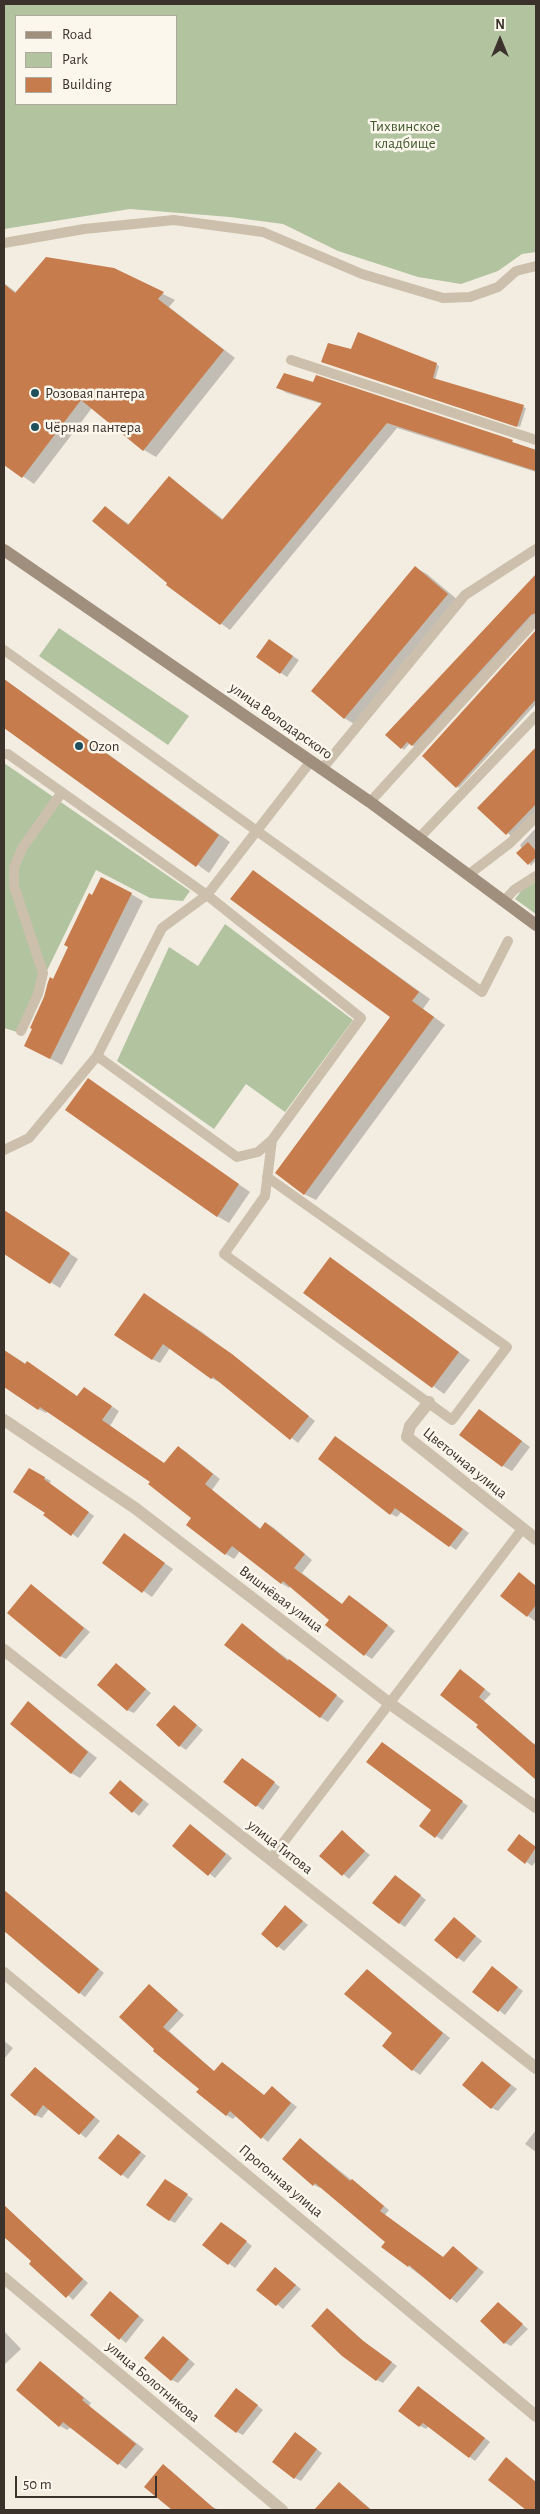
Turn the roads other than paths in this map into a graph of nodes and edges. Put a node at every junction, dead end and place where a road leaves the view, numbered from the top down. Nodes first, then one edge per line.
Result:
1 (4, 243) edge
2 (536, 266) edge
3 (291, 360) dead end
4 (536, 440) edge
5 (536, 549) edge
6 (4, 550) edge
7 (536, 620) edge
8 (4, 650) edge
9 (536, 716) edge
10 (4, 754) edge
11 (311, 761) junction
12 (322, 769) junction
13 (62, 792) junction
14 (370, 802) junction
15 (536, 817) edge
16 (257, 830) junction
17 (419, 838) junction
18 (468, 875) junction
19 (536, 876) edge
20 (207, 895) junction
21 (504, 901) junction
22 (536, 925) edge
23 (508, 941) dead end
24 (21, 1032) dead end
25 (96, 1056) junction
26 (272, 1140) junction
27 (4, 1150) edge
28 (267, 1177) junction
29 (429, 1402) junction
30 (4, 1420) edge
31 (523, 1528) junction
32 (536, 1539) edge
33 (4, 1650) edge
34 (389, 1703) junction
35 (536, 1808) edge
36 (270, 1860) junction
37 (4, 1973) edge
38 (536, 2068) edge
39 (4, 2278) edge
40 (536, 2416) edge
41 (282, 2510) edge

1 - 2 lane
3 - 4 lane
5 - 12 lane
6 - 11 main road, улица Володарского
7 - 14 lane
8 - 16 lane
9 - 17 lane
10 - 13 lane
11 - 12 main road, улица Володарского
11 - 16 lane
12 - 14 main road, улица Володарского
13 - 20 lane
13 - 24 lane
14 - 17 main road, улица Володарского
15 - 18 lane
16 - 20 lane
16 - 23 lane
17 - 18 main road, улица Володарского
18 - 21 main road, улица Володарского
19 - 21 lane
20 - 25 lane
20 - 26 lane
21 - 22 main road, улица Володарского
25 - 26 lane
25 - 27 lane
26 - 28 lane
28 - 29 lane
28 - 29 lane
29 - 31 street, Цветочная улица
30 - 34 street, Вишнёвая улица
31 - 32 street, Цветочная улица
31 - 34 lane
33 - 36 street, улица Титова
34 - 35 street, Вишнёвая улица
34 - 36 lane
36 - 38 street, улица Титова
37 - 40 street, Прогонная улица
39 - 41 street, улица Болотникова

